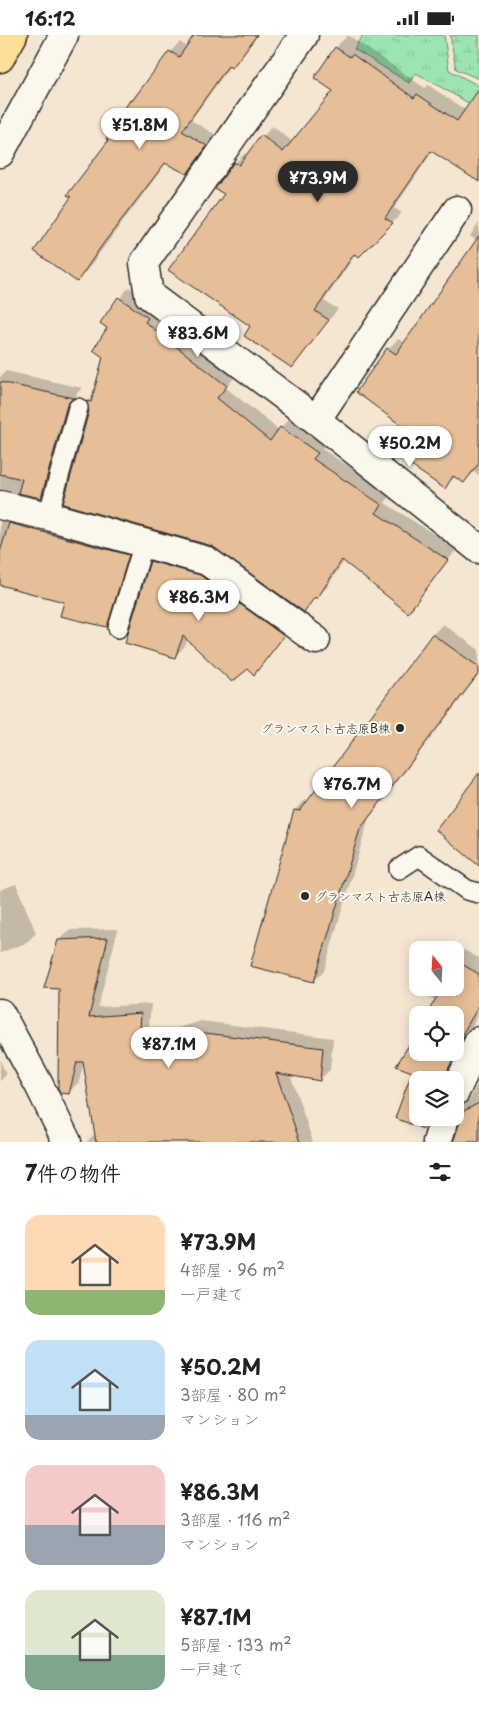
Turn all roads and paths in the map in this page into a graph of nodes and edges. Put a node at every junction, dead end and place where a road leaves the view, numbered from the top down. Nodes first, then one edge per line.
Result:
1 (13, 35) edge
2 (64, 35) edge
3 (304, 35) edge
4 (0, 58) edge
5 (0, 153) edge
6 (457, 210) dead end
7 (78, 408) dead end
8 (316, 420) junction
9 (0, 505) edge
10 (48, 516) junction
11 (144, 543) junction
12 (479, 549) edge
13 (118, 628) dead end
14 (316, 640) dead end
15 (399, 869) dead end
16 (479, 893) edge
17 (0, 1013) edge
18 (479, 1041) edge
19 (464, 1073) edge
20 (442, 1126) edge
21 (67, 1142) edge
22 (437, 1142) edge

1 - 4 highway
2 - 5 street
3 - 8 street
6 - 8 street
7 - 10 lane
8 - 12 street
9 - 10 street
10 - 11 street
11 - 13 lane
11 - 14 street
15 - 16 lane
17 - 21 street
18 - 19 street
20 - 22 street

